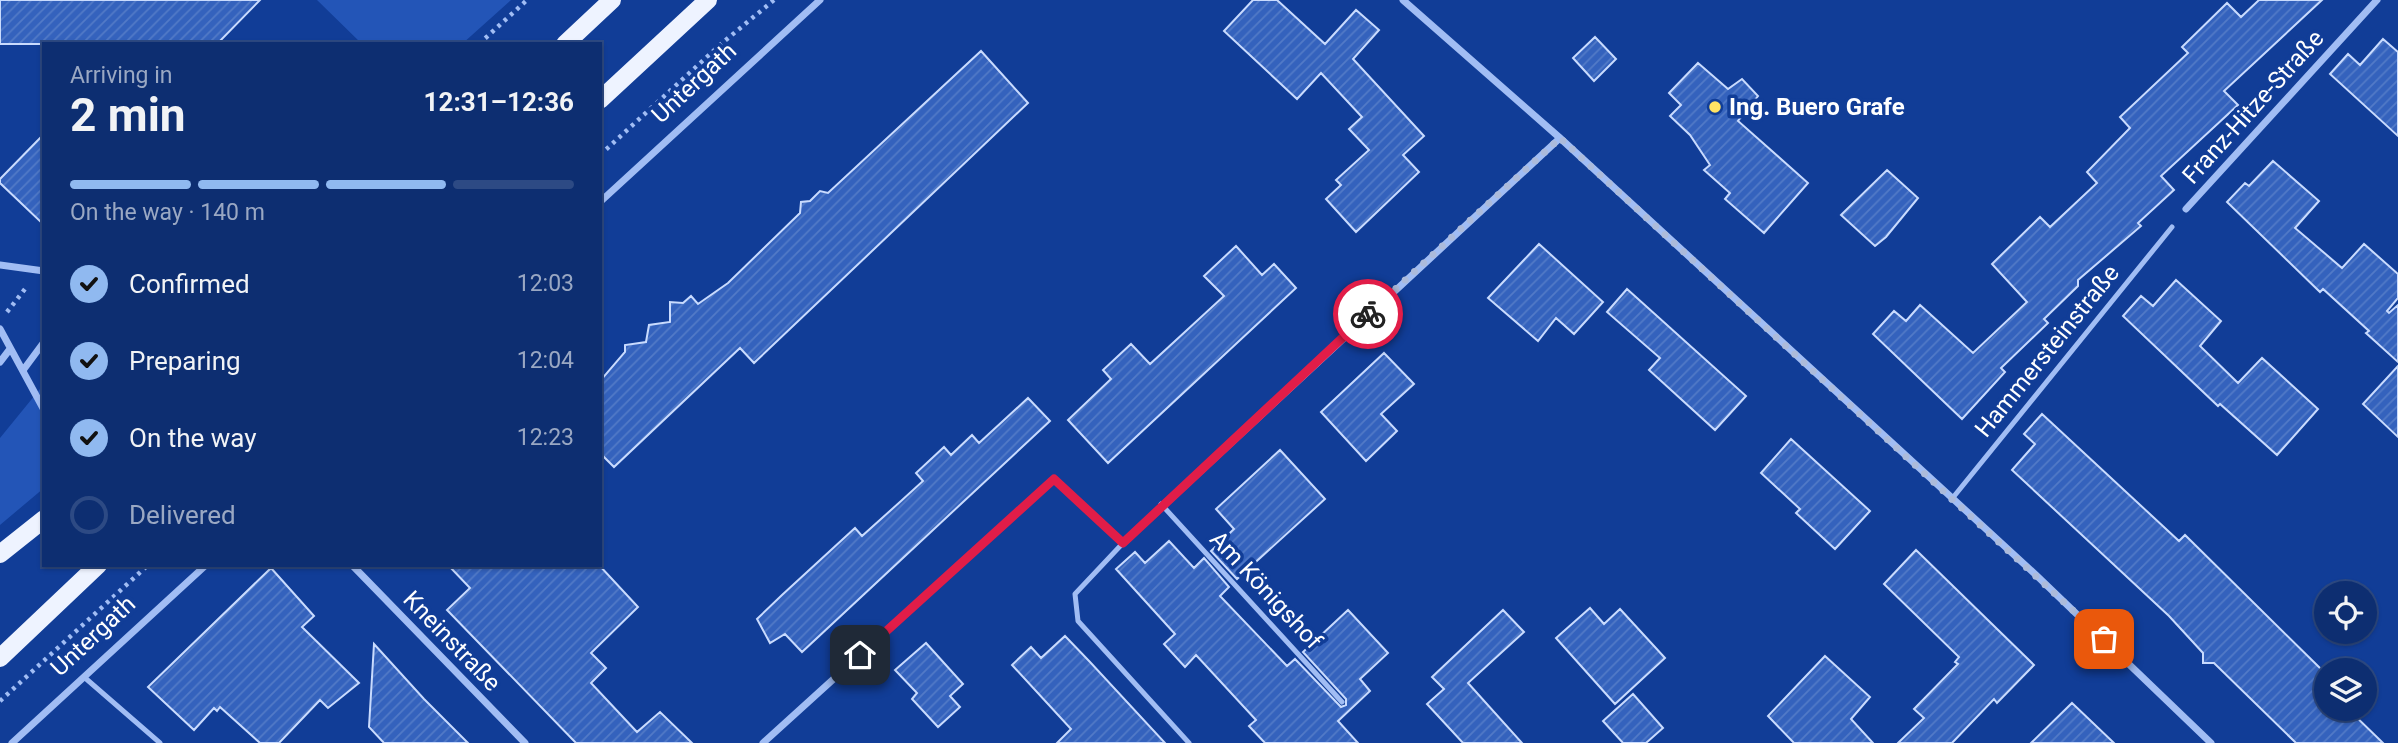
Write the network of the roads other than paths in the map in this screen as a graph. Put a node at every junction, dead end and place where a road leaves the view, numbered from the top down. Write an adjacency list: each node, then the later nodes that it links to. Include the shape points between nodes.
1 (612, 0): 6 (main road)
2 (708, 0): 7 (main road)
3 (820, 0): 9 (street, Untergath)
4 (1403, 0): 8 (street)
5 (2378, 0): 10 (street, Franz-Hitze-Straße)
6 (567, 42)
7 (602, 98)
8 (1560, 138): 20 (street); 21 (street)
9 (602, 200)
10 (2186, 209)
11 (2172, 227): 20 (lane, Hammersteinstraße)
12 (0, 265): 13 (street)
13 (42, 271)
14 (0, 329): 16 (street)
15 (42, 345): 18 (street)
16 (10, 349): 17 (street); 18 (street)
17 (0, 362)
18 (24, 369): 19 (street)
19 (42, 406)
20 (1951, 500): 36 (street, via 2075,611)
21 (1161, 504): 23 (street); 30 (lane, Am Königshof)
22 (42, 521): 24 (main road)
23 (1123, 543): 34 (street, via 1054,479); 35 (lane, via 1075,594 1078,621)
24 (0, 554)
25 (96, 567): 28 (main road, Untergath)
26 (204, 567): 29 (street, Untergath)
27 (354, 567): 33 (street, Kneinstraße)
28 (0, 657)
29 (84, 677): 31 (street, Untergath); 32 (lane)
30 (1342, 702)
31 (12, 743)
32 (160, 743)
33 (525, 743)
34 (763, 743)
35 (1189, 743)
36 (2211, 743)

